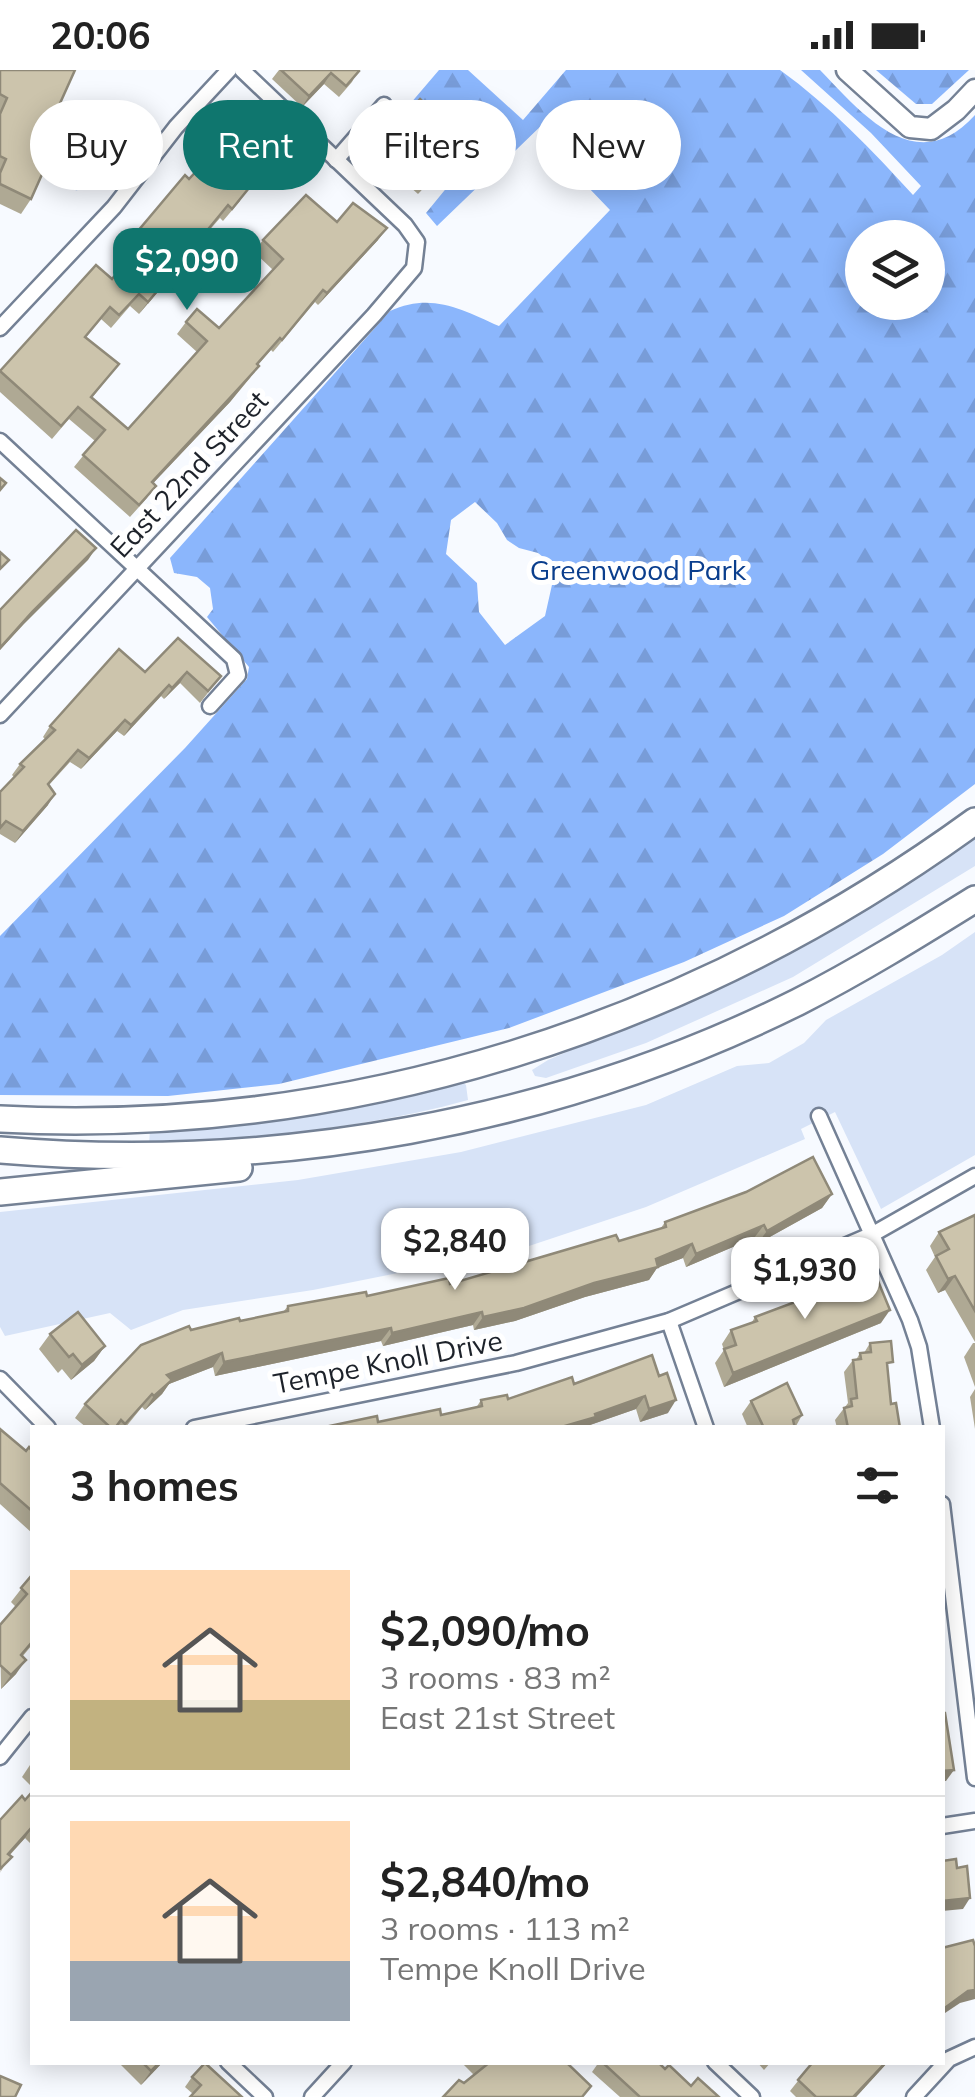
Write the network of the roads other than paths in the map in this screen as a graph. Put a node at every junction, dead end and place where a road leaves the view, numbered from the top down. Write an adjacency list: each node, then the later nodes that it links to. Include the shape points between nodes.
1 (229, 70): 7 (street)
2 (242, 70): 6 (street)
3 (846, 70): 4 (street, via 910,128 931,129)
4 (975, 90)
5 (348, 146): 6 (street)
6 (336, 160): 9 (street, East 22nd Street, via 405,225 417,242 414,268)
7 (0, 328)
8 (0, 441): 9 (street)
9 (136, 566): 10 (street, via 238,667); 11 (street, East 22nd Street)
10 (210, 706)
11 (0, 715)
12 (975, 821): 15 (highway, via 882,885 730,970 604,1025 488,1063 368,1092 232,1112 104,1121)
13 (975, 898): 16 (highway, via 857,970 734,1030 620,1074)
14 (819, 1116): 20 (street)
15 (0, 1118)
16 (443, 1123): 17 (highway, via 240,1152 104,1156); 19 (highway, via 240,1168)
17 (0, 1150)
18 (975, 1176): 20 (street, Tempe Knoll Drive)
19 (0, 1192)
20 (873, 1234): 21 (street, Tempe Knoll Drive); 26 (street, via 919,1347)
21 (669, 1321): 24 (street, Tempe Knoll Drive, via 516,1362); 25 (street)
22 (0, 1379): 23 (street)
23 (45, 1425)
24 (209, 1425)
25 (705, 1425)
26 (932, 1425)
27 (945, 1529): 30 (street)
28 (30, 1720): 29 (street)
29 (0, 1758)
30 (975, 1778)
31 (975, 1821): 32 (street)
32 (945, 1826)
33 (975, 2047): 34 (street)
34 (945, 2062)
35 (231, 2065): 39 (street)
36 (341, 2065): 40 (street)
37 (718, 2065): 41 (street)
38 (943, 2065): 42 (street)
39 (266, 2097)
40 (312, 2097)
41 (752, 2097)
42 (914, 2097)

